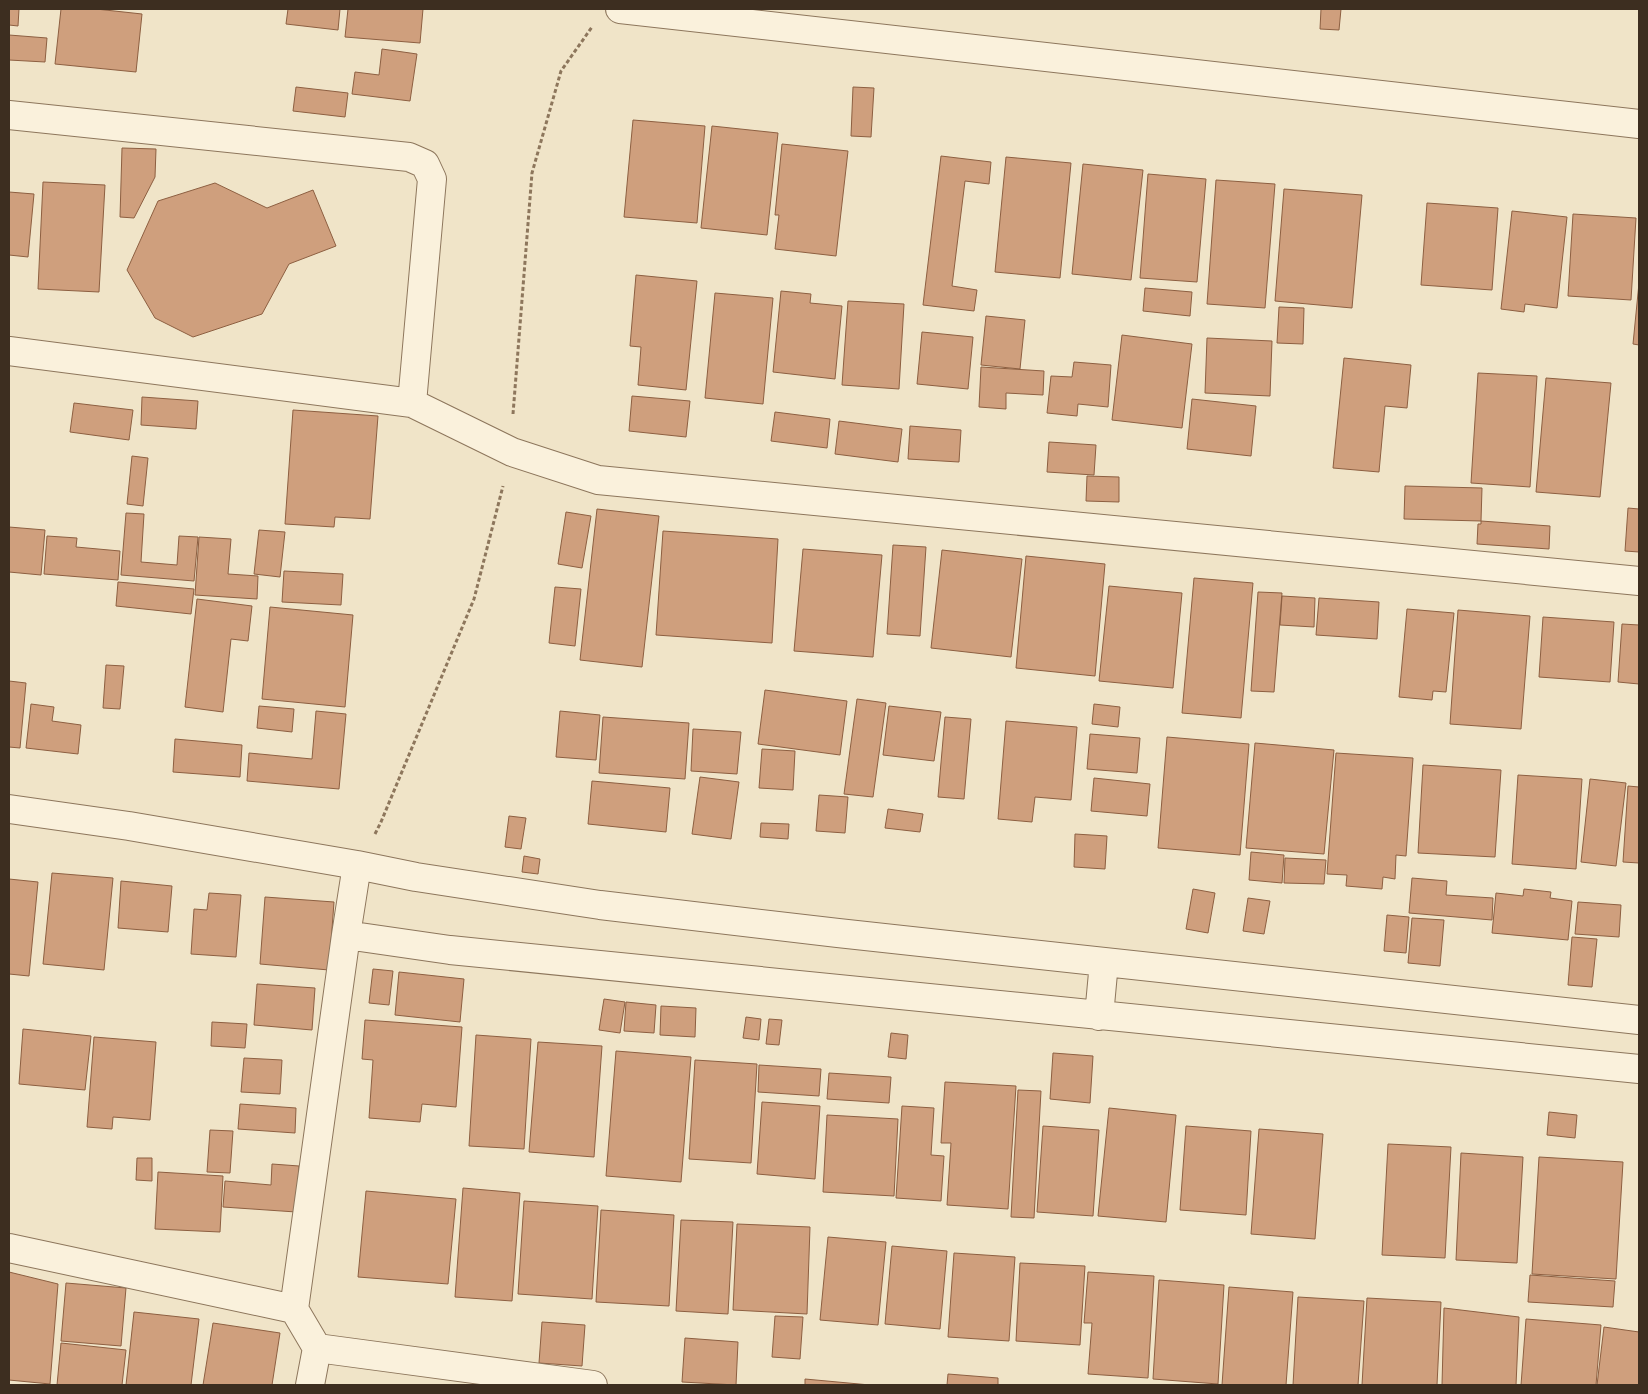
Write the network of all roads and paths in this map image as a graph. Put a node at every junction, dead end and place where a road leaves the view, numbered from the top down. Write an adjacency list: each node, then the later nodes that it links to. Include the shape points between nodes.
1 (620, 9): 3 (street)
2 (9, 115): 5 (street, via 409,157 426,164 432,179)
3 (1639, 124)
4 (9, 351): 5 (street)
5 (412, 403): 6 (street, via 512,452 598,480)
6 (1639, 581)
7 (9, 809): 8 (street)
8 (357, 865): 9 (street); 10 (street, via 600,905)
9 (346, 935): 11 (street, via 450,950); 15 (street)
10 (1104, 962): 11 (street); 12 (street)
11 (1099, 1016): 13 (street)
12 (1639, 1020)
13 (1639, 1069)
14 (9, 1248): 15 (street)
15 (294, 1309): 16 (street)
16 (317, 1348): 17 (street); 18 (street)
17 (310, 1385)
18 (593, 1385)

